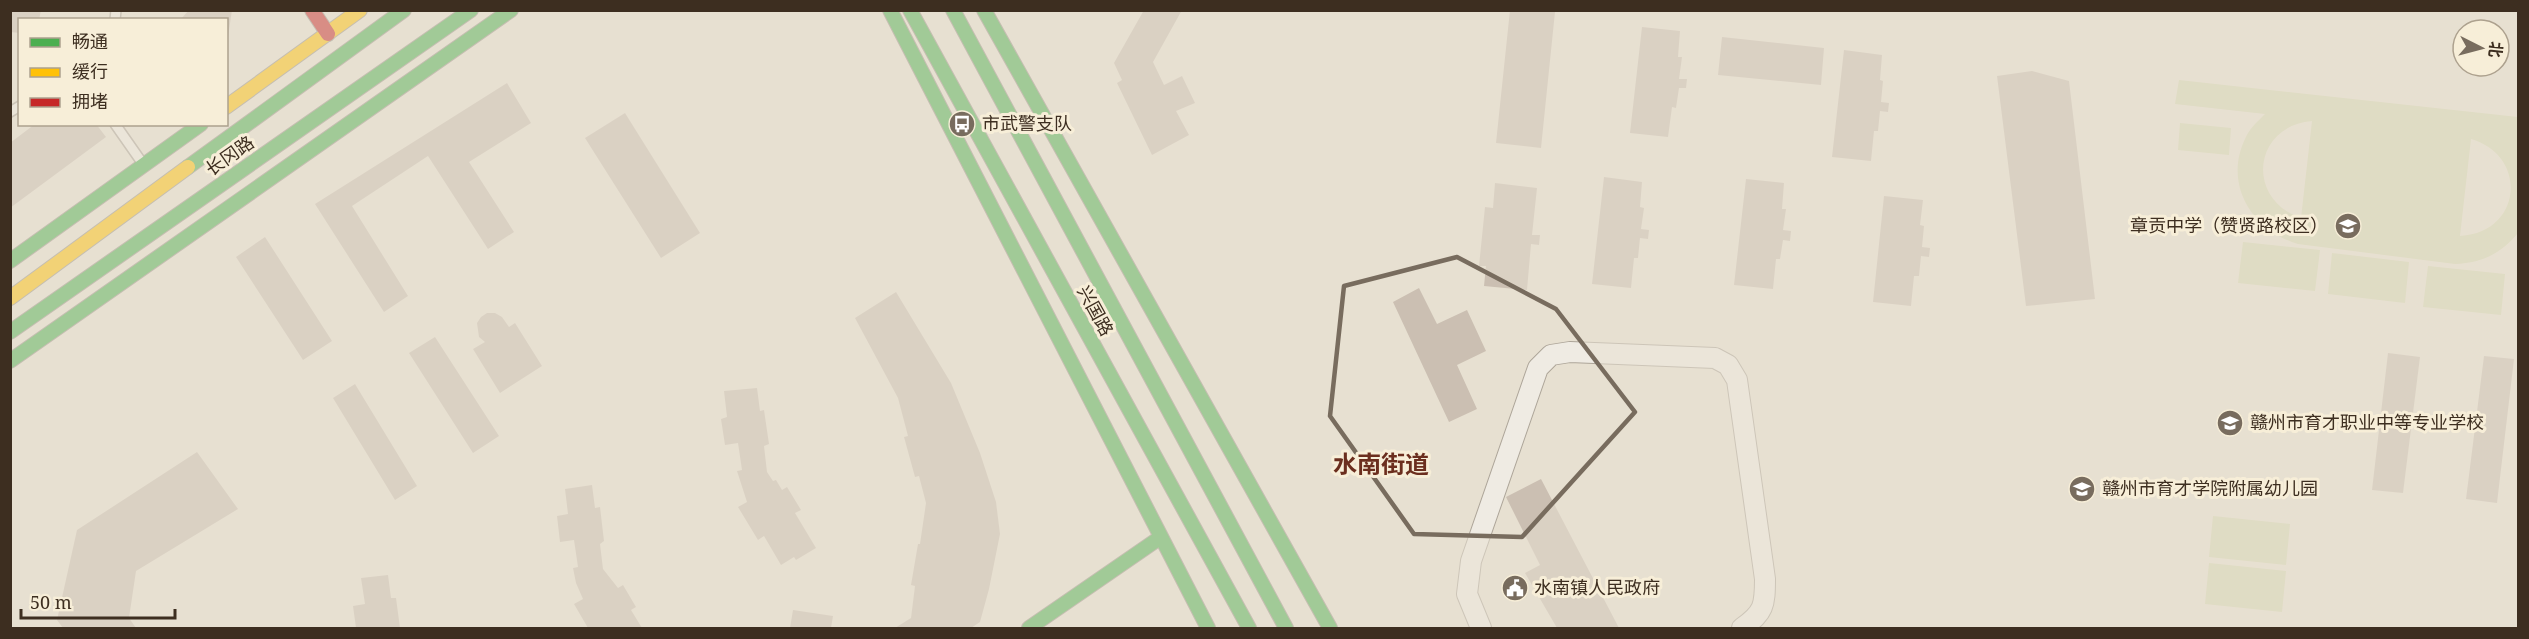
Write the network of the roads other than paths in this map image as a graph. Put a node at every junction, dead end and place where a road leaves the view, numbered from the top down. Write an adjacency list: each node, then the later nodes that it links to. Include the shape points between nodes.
1 (312, 10): 10 (street)
2 (360, 10): 10 (street)
3 (404, 10): 16 (street, 长冈路)
4 (471, 10): 17 (street, 长冈路)
5 (511, 10): 18 (street)
6 (890, 10): 19 (street)
7 (910, 10): 22 (street, 兴国路)
8 (953, 10): 23 (street, 兴国路)
9 (984, 10): 24 (street)
10 (328, 34): 11 (street)
11 (228, 106)
12 (116, 126): 14 (lane)
13 (198, 126): 14 (street)
14 (144, 166): 15 (street)
15 (10, 261)
16 (10, 298)
17 (10, 332)
18 (10, 361)
19 (1161, 537): 20 (street); 21 (street)
20 (1029, 628)
21 (1208, 628)
22 (1248, 628)
23 (1286, 628)
24 (1330, 628)
25 (1481, 628): 26 (street, via 1467,594 1471,561 1538,368 1551,355 1570,352 1715,358 1728,365 1737,380 1765,579 1765,602 1758,617)
26 (1742, 628)

